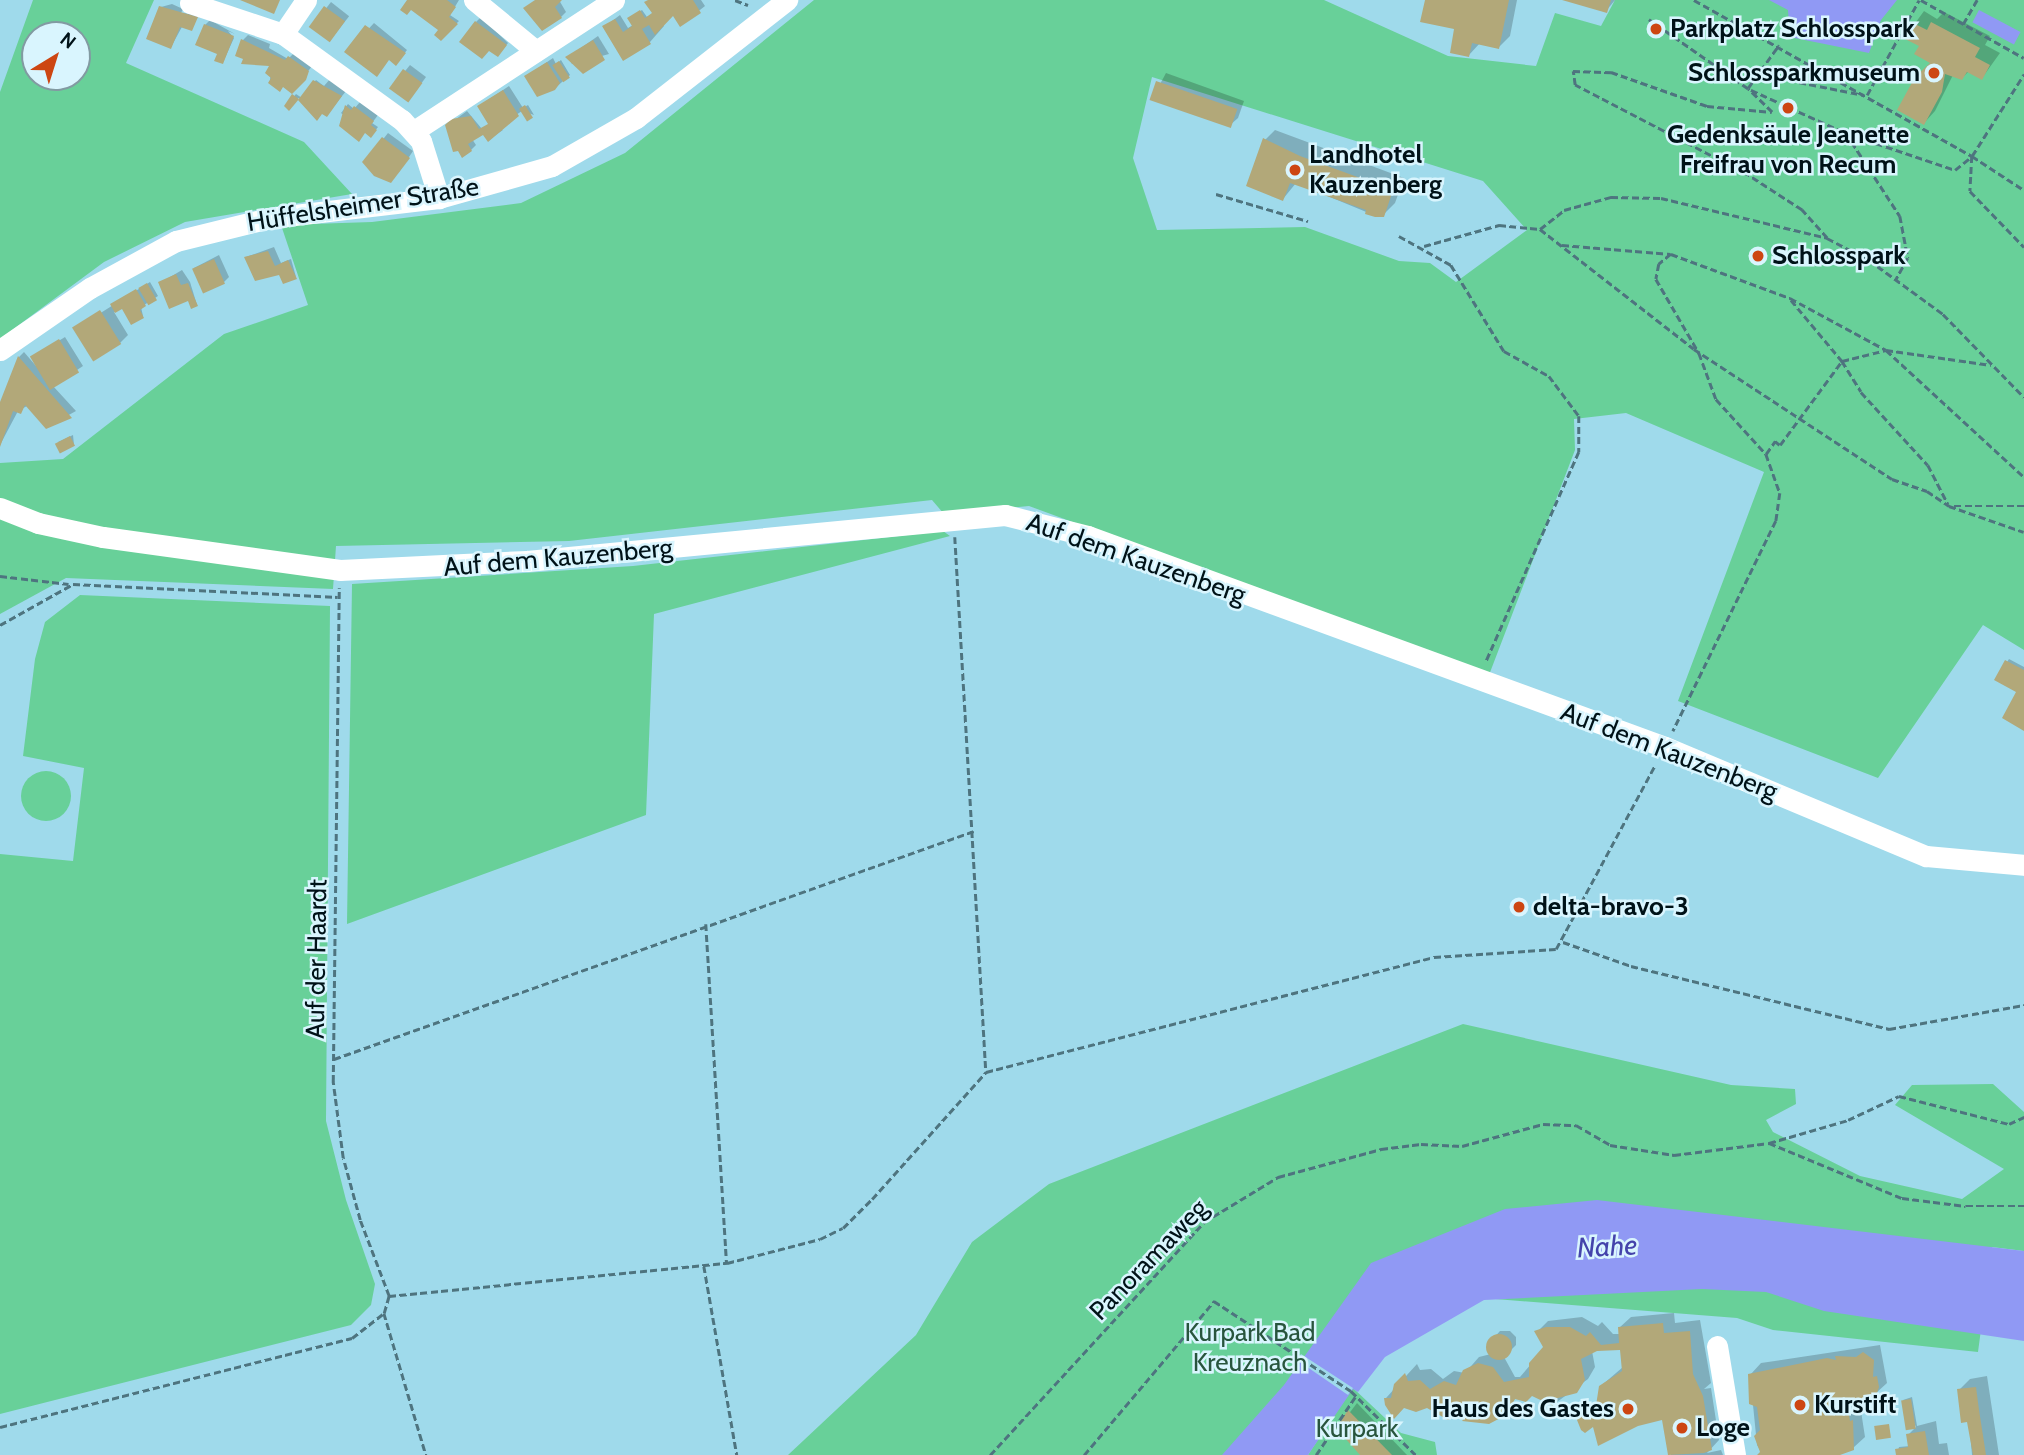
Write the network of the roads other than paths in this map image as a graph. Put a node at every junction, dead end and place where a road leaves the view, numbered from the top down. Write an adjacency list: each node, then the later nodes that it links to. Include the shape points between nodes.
1 (306, 0): 6 (street)
2 (474, 0): 7 (street)
3 (614, 0): 7 (street)
4 (787, 0): 9 (street, Hüffelsheimer Straße, via 608,137 540,170)
5 (190, 3): 6 (street)
6 (283, 34): 8 (street)
7 (536, 51): 8 (street)
8 (414, 131): 9 (street)
9 (439, 198): 10 (street, Hüffelsheimer Straße, via 269,218 176,241 90,288)
10 (0, 350)
11 (0, 508): 12 (street, Auf dem Kauzenberg, via 38,523 103,537 340,570 527,561 1005,515 1088,536 1665,747 1926,856)
12 (2024, 865)
13 (1717, 1346): 14 (street)
14 (1735, 1455)

